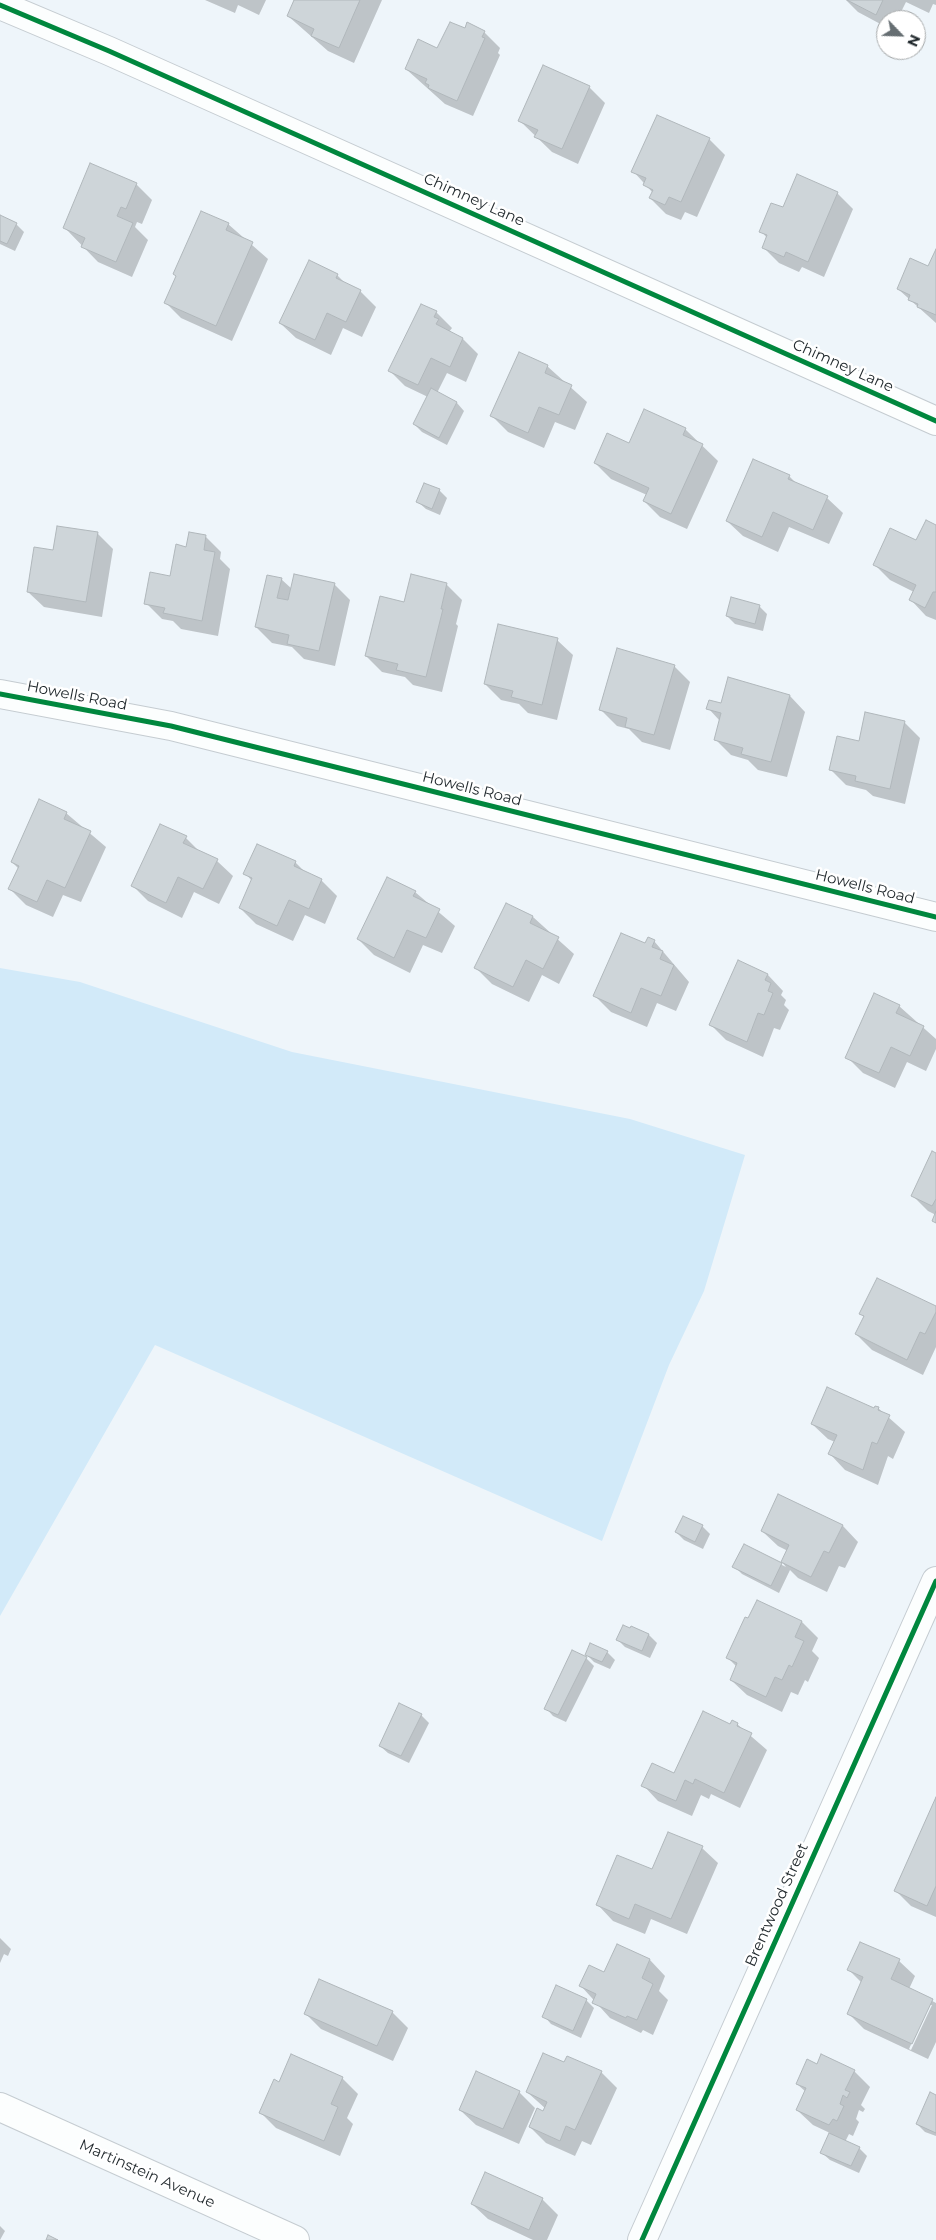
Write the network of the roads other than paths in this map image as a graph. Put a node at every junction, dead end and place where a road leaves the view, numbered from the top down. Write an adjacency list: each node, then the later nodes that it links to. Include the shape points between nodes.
1 (0, 5): 2 (street, Chimney Lane)
2 (936, 421)
3 (0, 694): 4 (street, Howells Road, via 171,726)
4 (936, 918)
5 (936, 1581): 8 (street, Brentwood Street)
6 (0, 2107): 7 (street, Martinstein Avenue)
7 (295, 2240)
8 (642, 2240)

